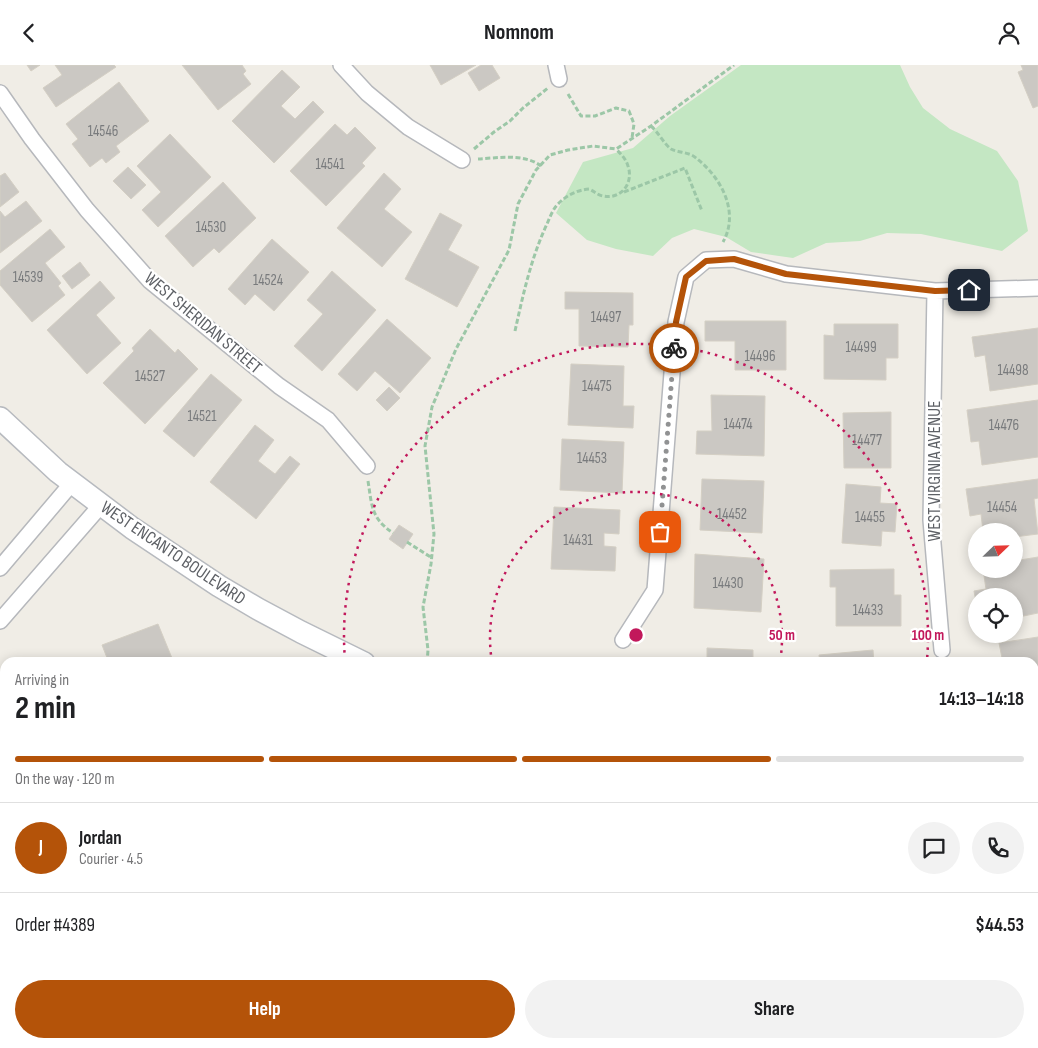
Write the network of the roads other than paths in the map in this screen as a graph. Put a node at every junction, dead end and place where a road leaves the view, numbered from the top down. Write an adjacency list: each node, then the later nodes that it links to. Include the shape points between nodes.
1 (341, 65): 3 (street, via 408,127)
2 (0, 93): 7 (street, WEST SHERIDAN STREET, via 87,210 150,281 279,386 328,420)
3 (462, 160)
4 (1038, 288): 5 (street)
5 (935, 291): 12 (street, via 786,274 734,259 706,261 686,277 676,322 655,590); 13 (street, WEST VIRGINIA AVENUE, via 931,520)
6 (0, 418): 8 (main road, WEST ENCANTO BOULEVARD)
7 (367, 466)
8 (72, 483): 9 (main road, WEST ENCANTO BOULEVARD); 10 (street)
9 (101, 505): 11 (street); 14 (main road, WEST ENCANTO BOULEVARD, via 218,586)
10 (0, 568)
11 (0, 621)
12 (624, 640)
13 (942, 650)
14 (352, 657)

